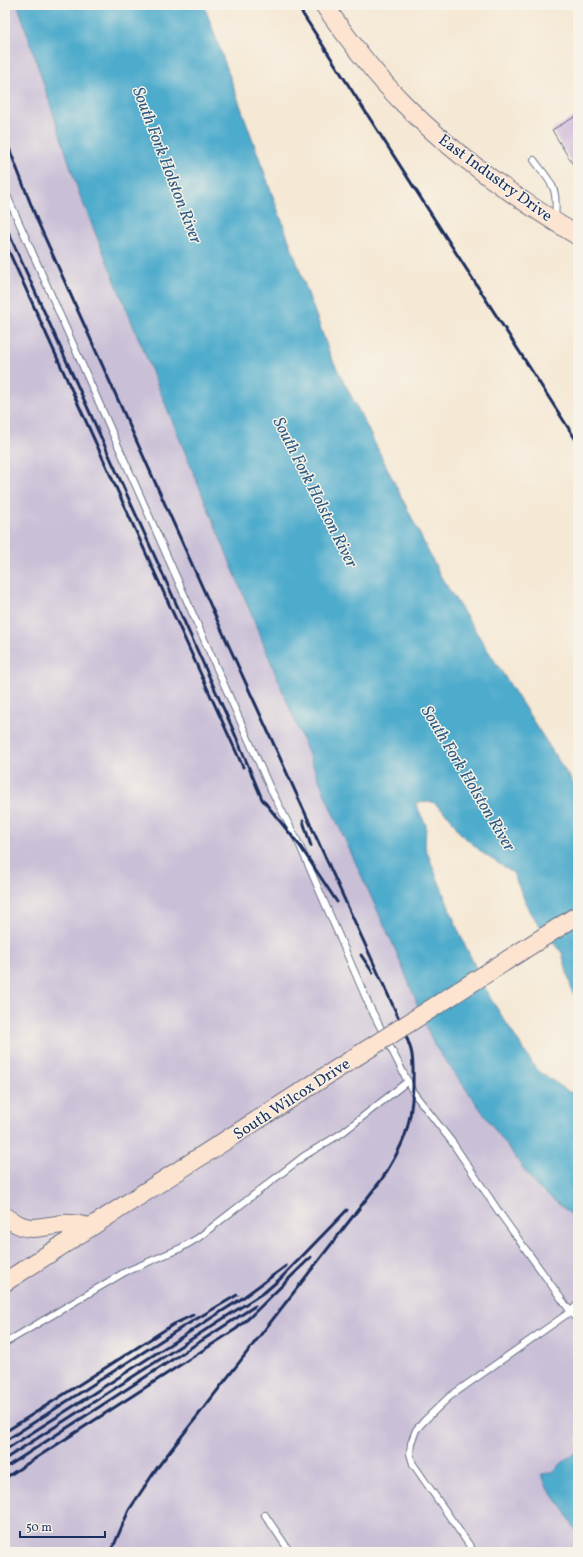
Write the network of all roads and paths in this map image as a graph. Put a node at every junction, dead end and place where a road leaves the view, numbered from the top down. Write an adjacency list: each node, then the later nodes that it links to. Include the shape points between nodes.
1 (324, 5): 4 (main road, East Industry Drive, via 374,71 404,104 466,159)
2 (534, 160): 4 (lane, via 554,188)
3 (5, 191): 7 (lane, via 267,781 300,846 369,1005)
4 (554, 220): 5 (main road, East Industry Drive)
5 (578, 236)
6 (578, 915): 9 (main road, South Wilcox Drive, bridge)
7 (408, 1081): 12 (lane, via 413,1092 452,1142); 14 (lane, via 342,1133 304,1156 198,1238 125,1272)
8 (5, 1217): 9 (main road, via 24,1228 36,1229 66,1224)
9 (90, 1227): 10 (main road, South Wilcox Drive)
10 (5, 1282)
11 (578, 1304): 12 (lane)
12 (570, 1312): 13 (lane); 17 (lane, via 449,1397 416,1430 410,1454 413,1464)
13 (578, 1322)
14 (5, 1343)
15 (265, 1515): 16 (lane)
16 (290, 1552)
17 (474, 1552)

